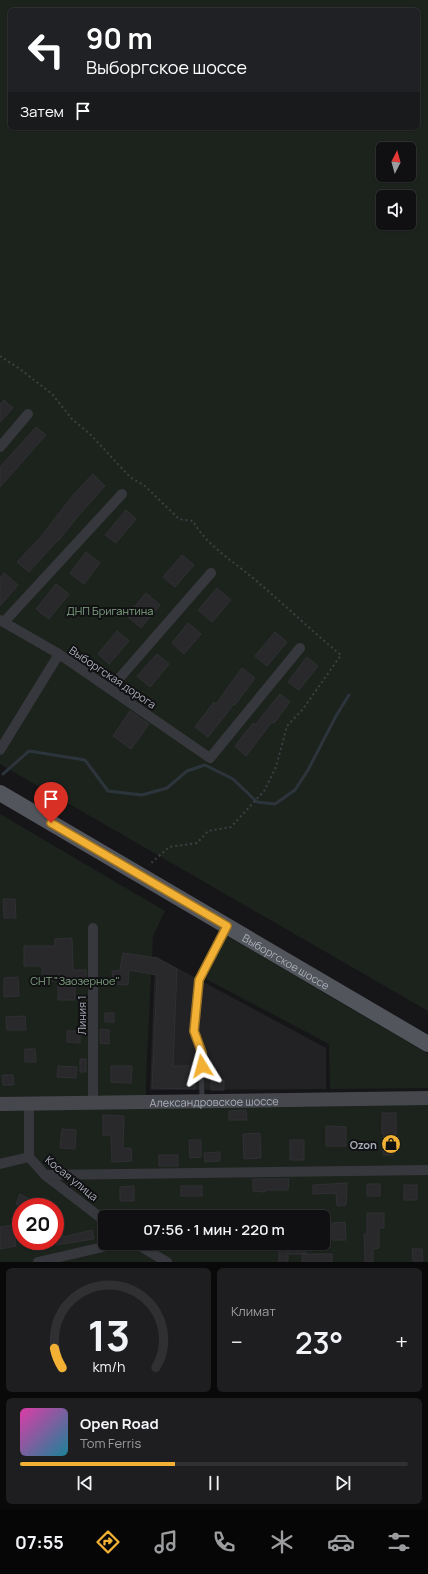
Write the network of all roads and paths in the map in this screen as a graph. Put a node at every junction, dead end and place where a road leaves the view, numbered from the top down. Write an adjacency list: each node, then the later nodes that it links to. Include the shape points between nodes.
1 (0, 356): 12 (path, via 52,394 72,419 90,434 130,477 145,486 179,519 193,522 221,552 341,654 303,709 287,726 276,767 264,791 231,826 208,831 197,843 169,847)
2 (28, 414): 3 (street)
3 (0, 447)
4 (122, 494): 6 (street)
5 (211, 573): 9 (street)
6 (2, 621): 8 (street, Выборгская дорога)
7 (300, 648): 9 (street, Выборгская дорога, via 210,758)
8 (59, 654): 9 (street, Выборгская дорога); 10 (street)
9 (110, 689)
10 (0, 750)
11 (0, 793): 12 (main road, Выборгское шоссе)
12 (140, 875): 13 (main road, Выборгское шоссе)
13 (227, 926): 15 (main road, Выборгское шоссе); 17 (lane, via 199,980 194,1031 202,1053)
14 (93, 928): 18 (street, Линия 1)
15 (428, 1044)
16 (428, 1098): 17 (street, Александровское шоссе)
17 (202, 1101): 18 (street, Александровское шоссе)
18 (94, 1102): 19 (street, Александровское шоссе)
19 (29, 1103): 20 (street, Александровское шоссе); 21 (street, Косая улица)
20 (0, 1104)
21 (29, 1157): 22 (street); 24 (street, Косая улица)
22 (0, 1164)
23 (428, 1170): 24 (street)
24 (45, 1175): 25 (street, Косая улица)
25 (98, 1215)
26 (98, 1248): 28 (street)
27 (147, 1250): 29 (street)
28 (38, 1262)
29 (167, 1262)

